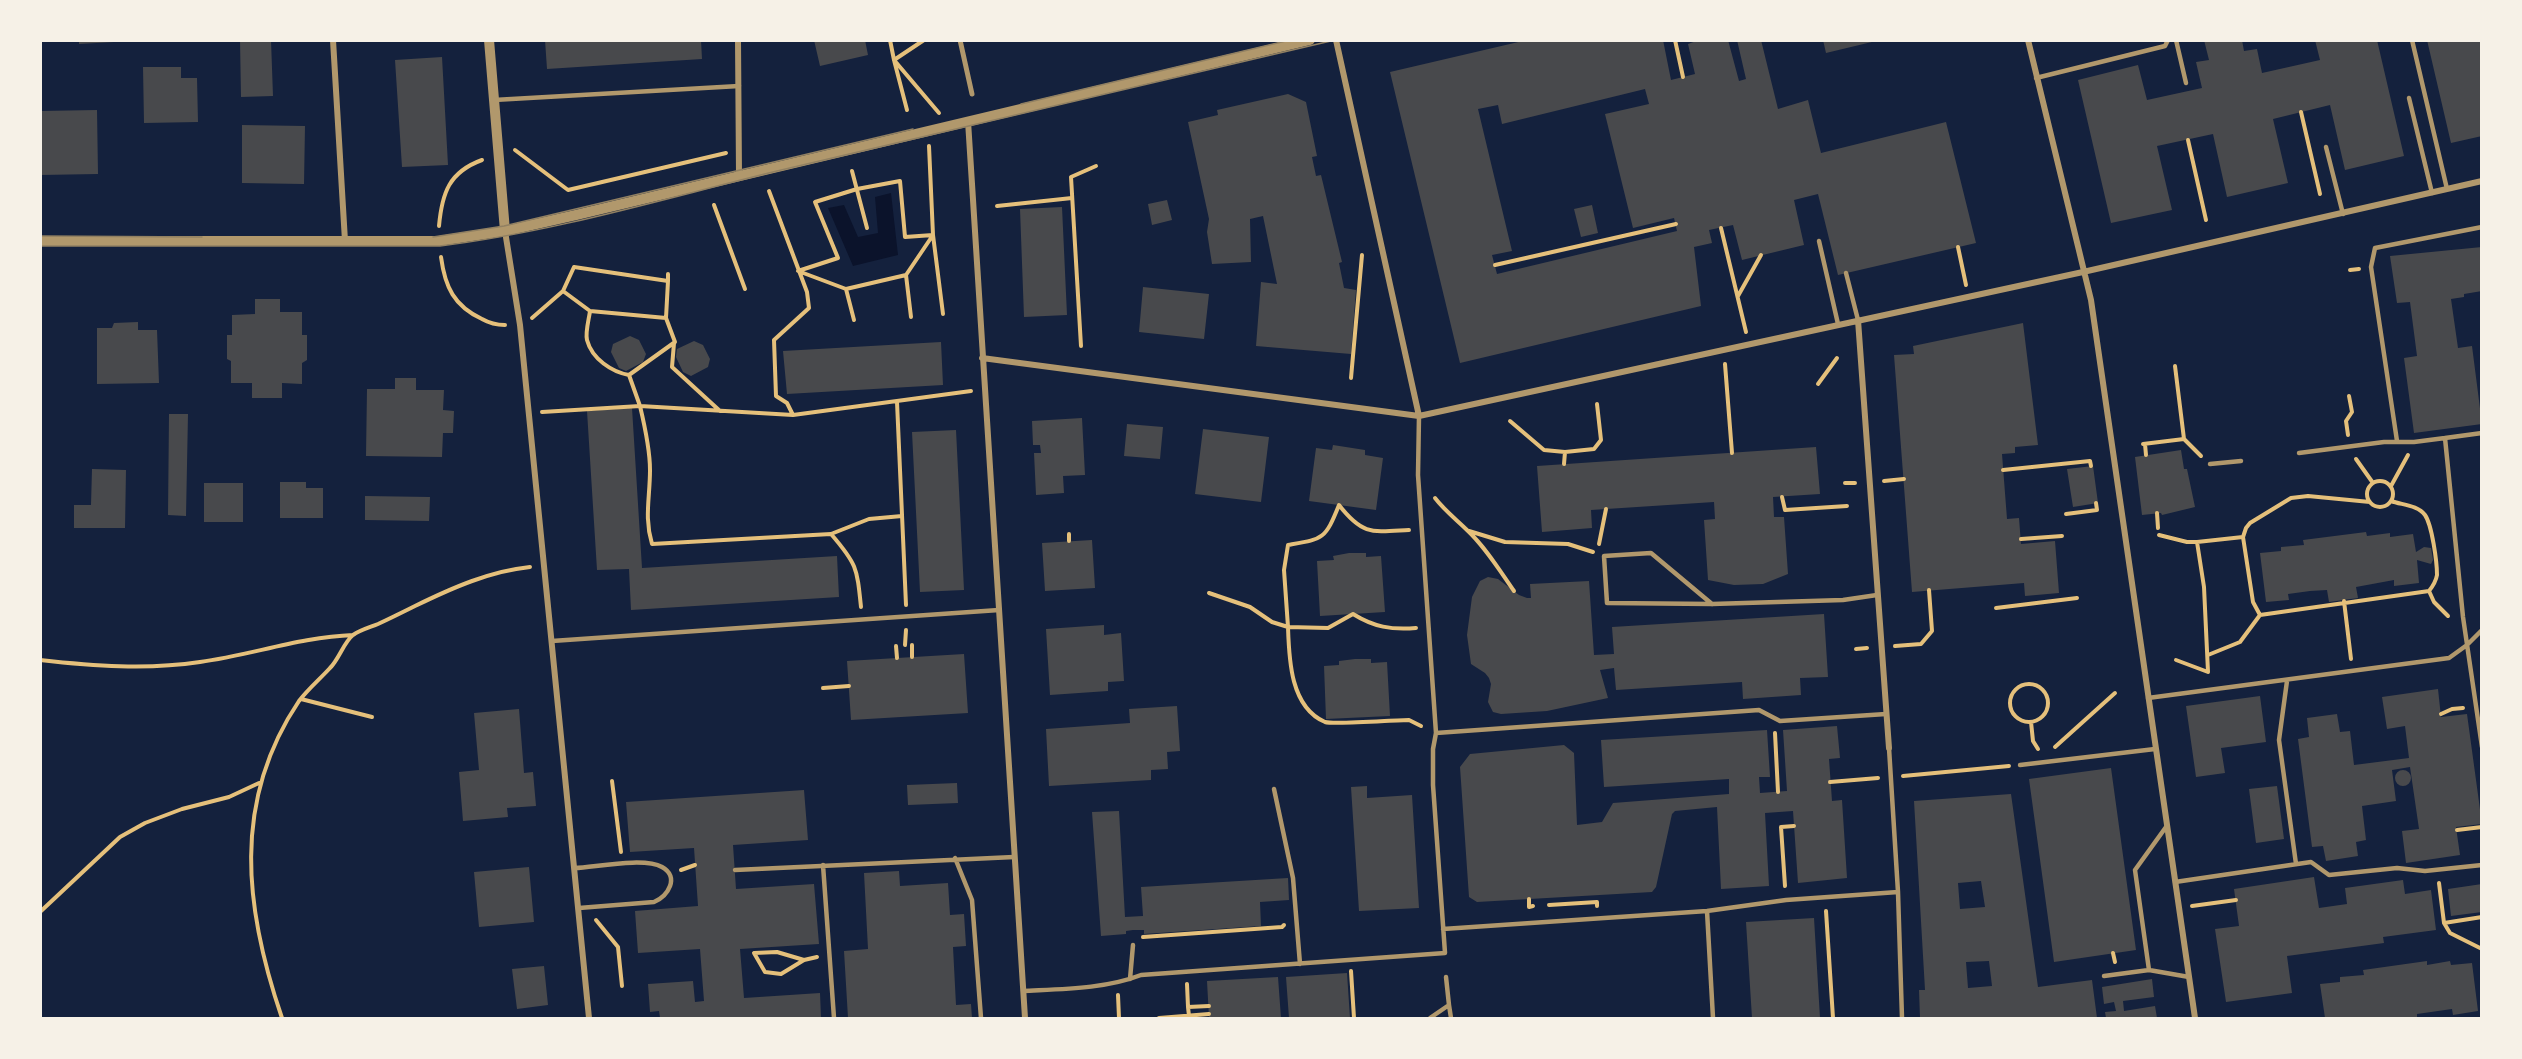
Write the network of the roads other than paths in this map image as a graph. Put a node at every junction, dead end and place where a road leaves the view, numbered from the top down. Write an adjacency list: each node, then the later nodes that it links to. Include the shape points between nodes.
1 (333, 40): 28 (street)
2 (489, 40): 16 (street)
3 (738, 40): 13 (street)
4 (960, 40): 14 (street)
5 (1310, 40): 17 (street)
6 (1336, 40): 34 (street)
7 (2028, 40): 11 (street)
8 (2168, 40): 11 (lane, via 2165,46)
9 (2176, 40): 12 (lane)
10 (2412, 40): 21 (lane)
11 (2036, 78): 29 (street)
12 (2186, 83)
13 (738, 86): 16 (lane); 19 (street)
14 (972, 94)
15 (2409, 98): 22 (lane)
16 (494, 100): 25 (street)
17 (969, 121): 19 (street); 33 (street)
18 (2326, 147): 23 (lane)
19 (739, 175): 25 (street)
20 (2481, 181): 21 (street)
21 (2447, 189): 22 (street)
22 (2432, 193): 23 (street)
23 (2343, 214): 29 (street)
24 (2481, 227): 37 (lane, via 2375,248 2372,267)
25 (505, 231): 28 (street, via 439,241); 45 (street, via 520,325)
26 (40, 241): 28 (street)
27 (1818, 241): 32 (lane)
28 (345, 242)
29 (2083, 272): 31 (street); 48 (street, via 2091,300)
30 (1846, 273): 31 (lane)
31 (1858, 320): 32 (street); 41 (street)
32 (1838, 324): 34 (street)
33 (982, 358): 34 (street); 43 (street)
34 (1419, 416): 50 (lane, via 1418,476)
35 (2481, 433): 36 (lane)
36 (2445, 438): 37 (lane); 46 (lane)
37 (2397, 441): 38 (lane)
38 (2299, 453)
39 (2241, 461): 40 (lane)
40 (2210, 465)
41 (1877, 595): 42 (lane, via 1843,600); 49 (street)
42 (1712, 604): 42 (lane, via 1607,603 1604,556 1651,553)
43 (999, 610): 45 (lane); 57 (street)
44 (2481, 630): 46 (lane)
45 (552, 641): 62 (street)
46 (2467, 645): 47 (lane, via 2449,658); 51 (lane)
47 (2287, 681): 48 (lane); 59 (lane, via 2279,740)
48 (2148, 698): 53 (street)
49 (1886, 714): 50 (lane, via 1780,721 1759,710); 52 (street)
50 (1436, 733): 68 (lane, via 1433,785)
51 (2481, 747)
52 (1888, 748): 65 (lane)
53 (2155, 748): 54 (lane); 56 (street)
54 (2020, 765)
55 (1274, 789): 70 (lane, via 1293,878)
56 (2166, 826): 64 (street); 71 (lane, via 2135,870)
57 (1014, 857): 58 (lane); 76 (street)
58 (955, 858): 60 (lane); 80 (lane, via 972,900)
59 (2296, 864): 61 (lane, via 2311,862 2329,875); 64 (lane)
60 (824, 865): 63 (lane); 79 (lane)
61 (2481, 865)
62 (574, 868): 66 (street); 66 (lane, via 652,863 664,868 671,882 664,898 654,902)
63 (735, 870)
64 (2175, 882): 74 (street)
65 (1898, 892): 67 (lane, via 1786,900); 85 (lane)
66 (582, 907): 78 (street)
67 (1707, 911): 68 (lane); 84 (lane)
68 (1443, 930): 70 (lane, via 1445,952)
69 (1133, 945): 75 (lane)
70 (1300, 964): 75 (lane, via 1186,971)
71 (2149, 970): 72 (lane); 74 (lane)
72 (2104, 976)
73 (1446, 977): 77 (lane)
74 (2188, 977): 86 (street)
75 (1130, 979): 76 (lane)
76 (1023, 991): 81 (street)
77 (1449, 1005): 82 (lane); 83 (lane)
78 (589, 1018)
79 (834, 1018)
80 (981, 1018)
81 (1025, 1018)
82 (1430, 1018)
83 (1451, 1018)
84 (1713, 1018)
85 (1902, 1018)
86 (2195, 1018)

